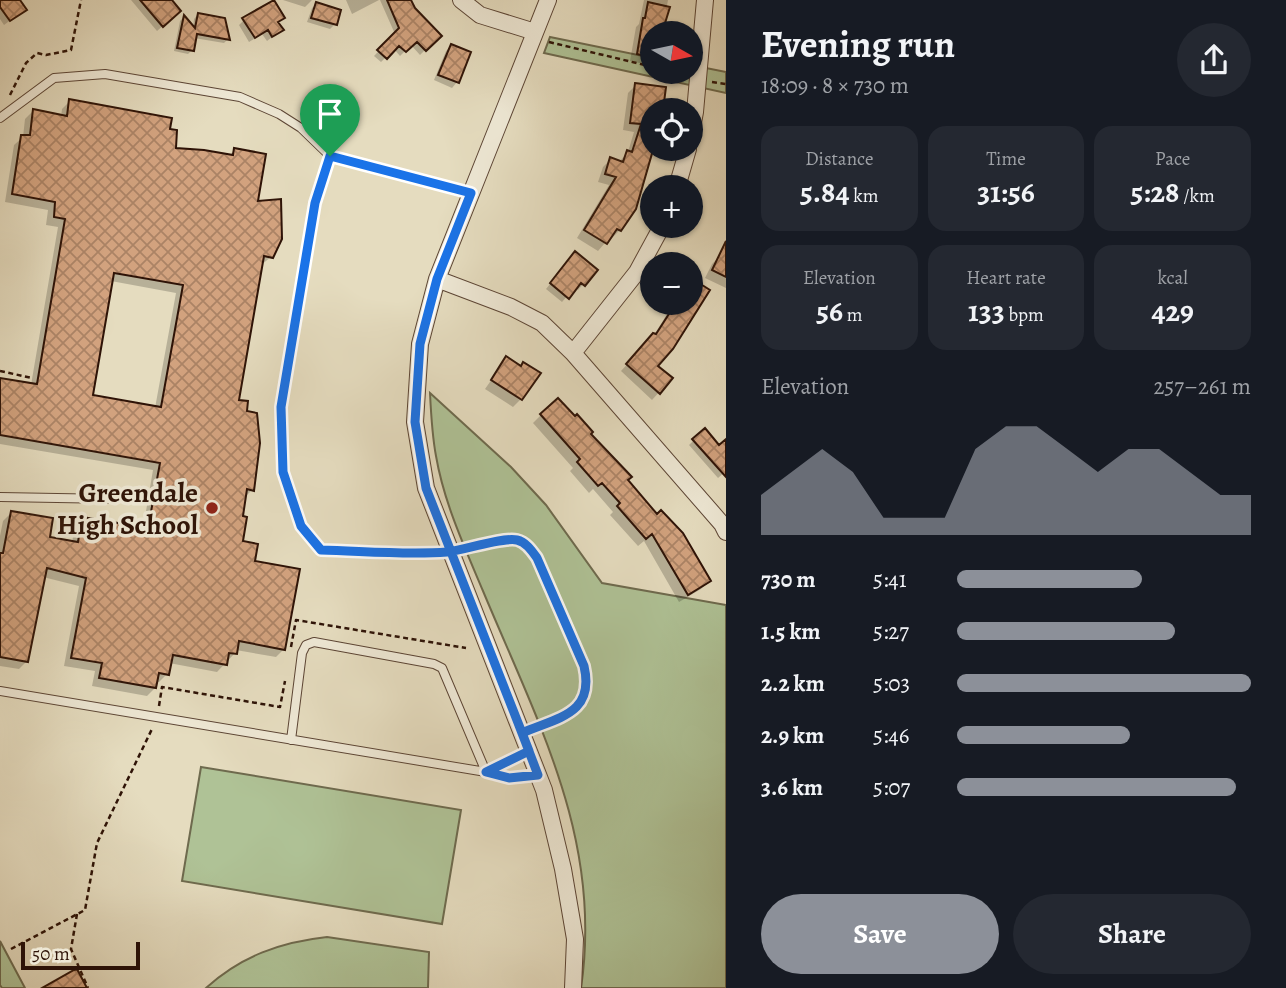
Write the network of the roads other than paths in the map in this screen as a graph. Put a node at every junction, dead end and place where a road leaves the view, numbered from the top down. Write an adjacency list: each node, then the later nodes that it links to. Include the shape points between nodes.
1 (461, 0): 4 (street, via 480,15)
2 (548, 0): 4 (street)
3 (705, 0): 5 (street)
4 (542, 37): 8 (street)
5 (696, 98)
6 (0, 119): 7 (lane, via 54,78 105,74 240,97 301,128)
7 (330, 156): 8 (lane); 15 (lane, via 315,203 281,407 283,472 301,526 321,550)
8 (471, 193): 10 (street)
9 (655, 238): 11 (street, via 637,272)
10 (437, 279): 11 (street, via 542,323); 15 (street, via 420,344 415,422 426,488)
11 (573, 353): 14 (street)
12 (0, 497): 13 (lane)
13 (114, 499)
14 (725, 525)
15 (451, 551): 17 (street); 17 (lane, via 517,540 526,545 537,558 584,666 588,684 576,708)
16 (0, 691): 18 (lane)
17 (522, 733): 19 (street)
18 (291, 740): 20 (lane); 20 (lane, via 302,653 314,642 442,668)
19 (529, 751): 20 (lane); 21 (street)
20 (486, 772): 21 (lane, via 509,778)
21 (538, 775): 22 (street, via 564,869)
22 (575, 939): 23 (street); 24 (street)
23 (562, 988)
24 (573, 988)

